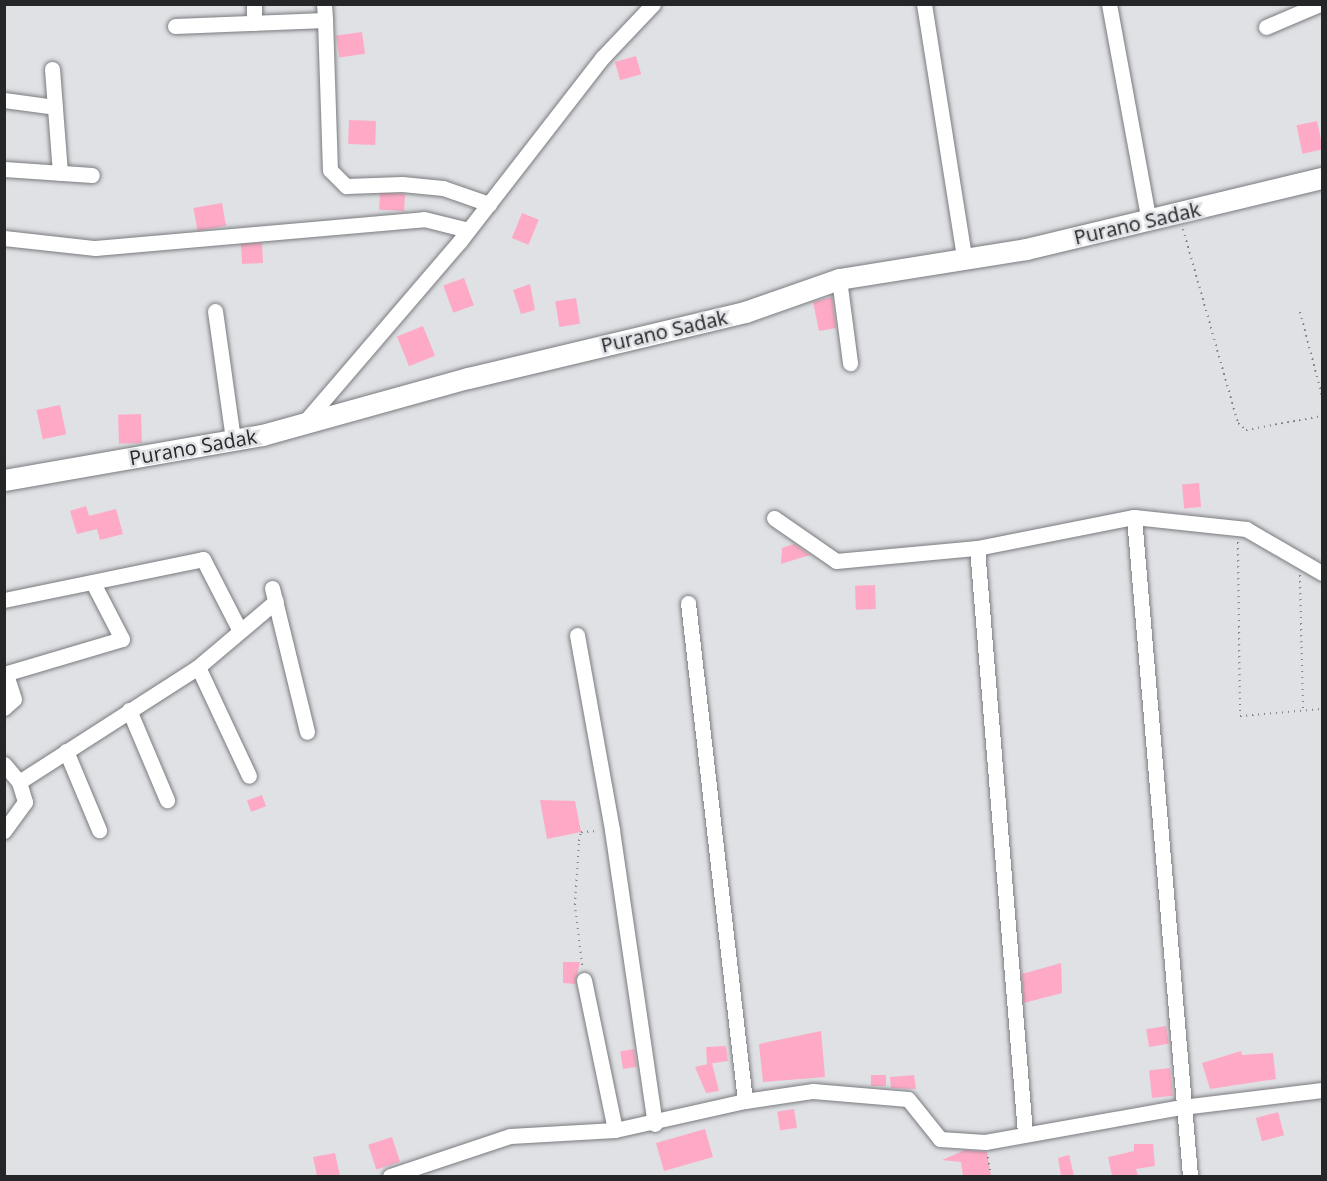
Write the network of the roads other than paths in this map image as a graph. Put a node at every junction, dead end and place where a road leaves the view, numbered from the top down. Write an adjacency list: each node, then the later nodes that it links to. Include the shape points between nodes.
1 (254, 4): 7 (street)
2 (653, 4): 17 (street, via 602,58)
3 (924, 4): 21 (street)
4 (1109, 4): 18 (street)
5 (1320, 4): 9 (street)
6 (325, 12): 7 (street); 17 (street, via 330,170 345,186 402,184 443,189)
7 (254, 23): 8 (street)
8 (175, 26)
9 (1266, 27)
10 (52, 69): 12 (street)
11 (4, 100): 12 (street)
12 (55, 107): 14 (street)
13 (4, 169): 14 (street)
14 (60, 173): 15 (street)
15 (92, 175)
16 (1323, 178): 18 (main road, Purano Sadak)
17 (489, 204): 19 (street)
18 (1149, 220): 21 (main road, Purano Sadak, via 1026,249)
19 (468, 230): 20 (street, via 424,219 95,248); 25 (street)
20 (4, 238)
21 (964, 256): 22 (main road, Purano Sadak)
22 (839, 279): 24 (street); 25 (main road, Purano Sadak, via 745,312 468,378)
23 (215, 311): 26 (street)
24 (850, 363)
25 (303, 424): 26 (main road, Purano Sadak)
26 (233, 439): 27 (main road, Purano Sadak)
27 (4, 480)
28 (1134, 517): 30 (street); 31 (street, via 1237,528); 52 (street)
29 (774, 518): 30 (street, via 837,561)
30 (977, 548): 55 (street)
31 (1323, 573)
32 (93, 583): 33 (street); 35 (street, via 203,559); 38 (street, via 122,639)
33 (4, 600)
34 (688, 603): 51 (street)
35 (239, 629): 37 (street); 41 (street, via 274,595)
36 (577, 635): 53 (street, via 612,830)
37 (198, 667): 40 (street); 44 (street)
38 (5, 674): 39 (street, via 14,699)
39 (4, 708)
40 (129, 710): 42 (street); 46 (street)
41 (307, 732)
42 (66, 751): 45 (street); 47 (street)
43 (4, 765): 45 (street)
44 (249, 776)
45 (19, 782): 48 (street, via 25,802)
46 (167, 800)
47 (99, 830)
48 (4, 831)
49 (584, 980): 54 (street)
50 (1323, 1090): 52 (street)
51 (745, 1101): 53 (street); 55 (street, via 813,1091 908,1099 940,1139 985,1142)
52 (1182, 1107): 55 (street); 57 (street)
53 (655, 1124): 54 (street)
54 (615, 1130): 56 (street, via 510,1136)
55 (1025, 1132)
56 (390, 1176)
57 (1190, 1176)

